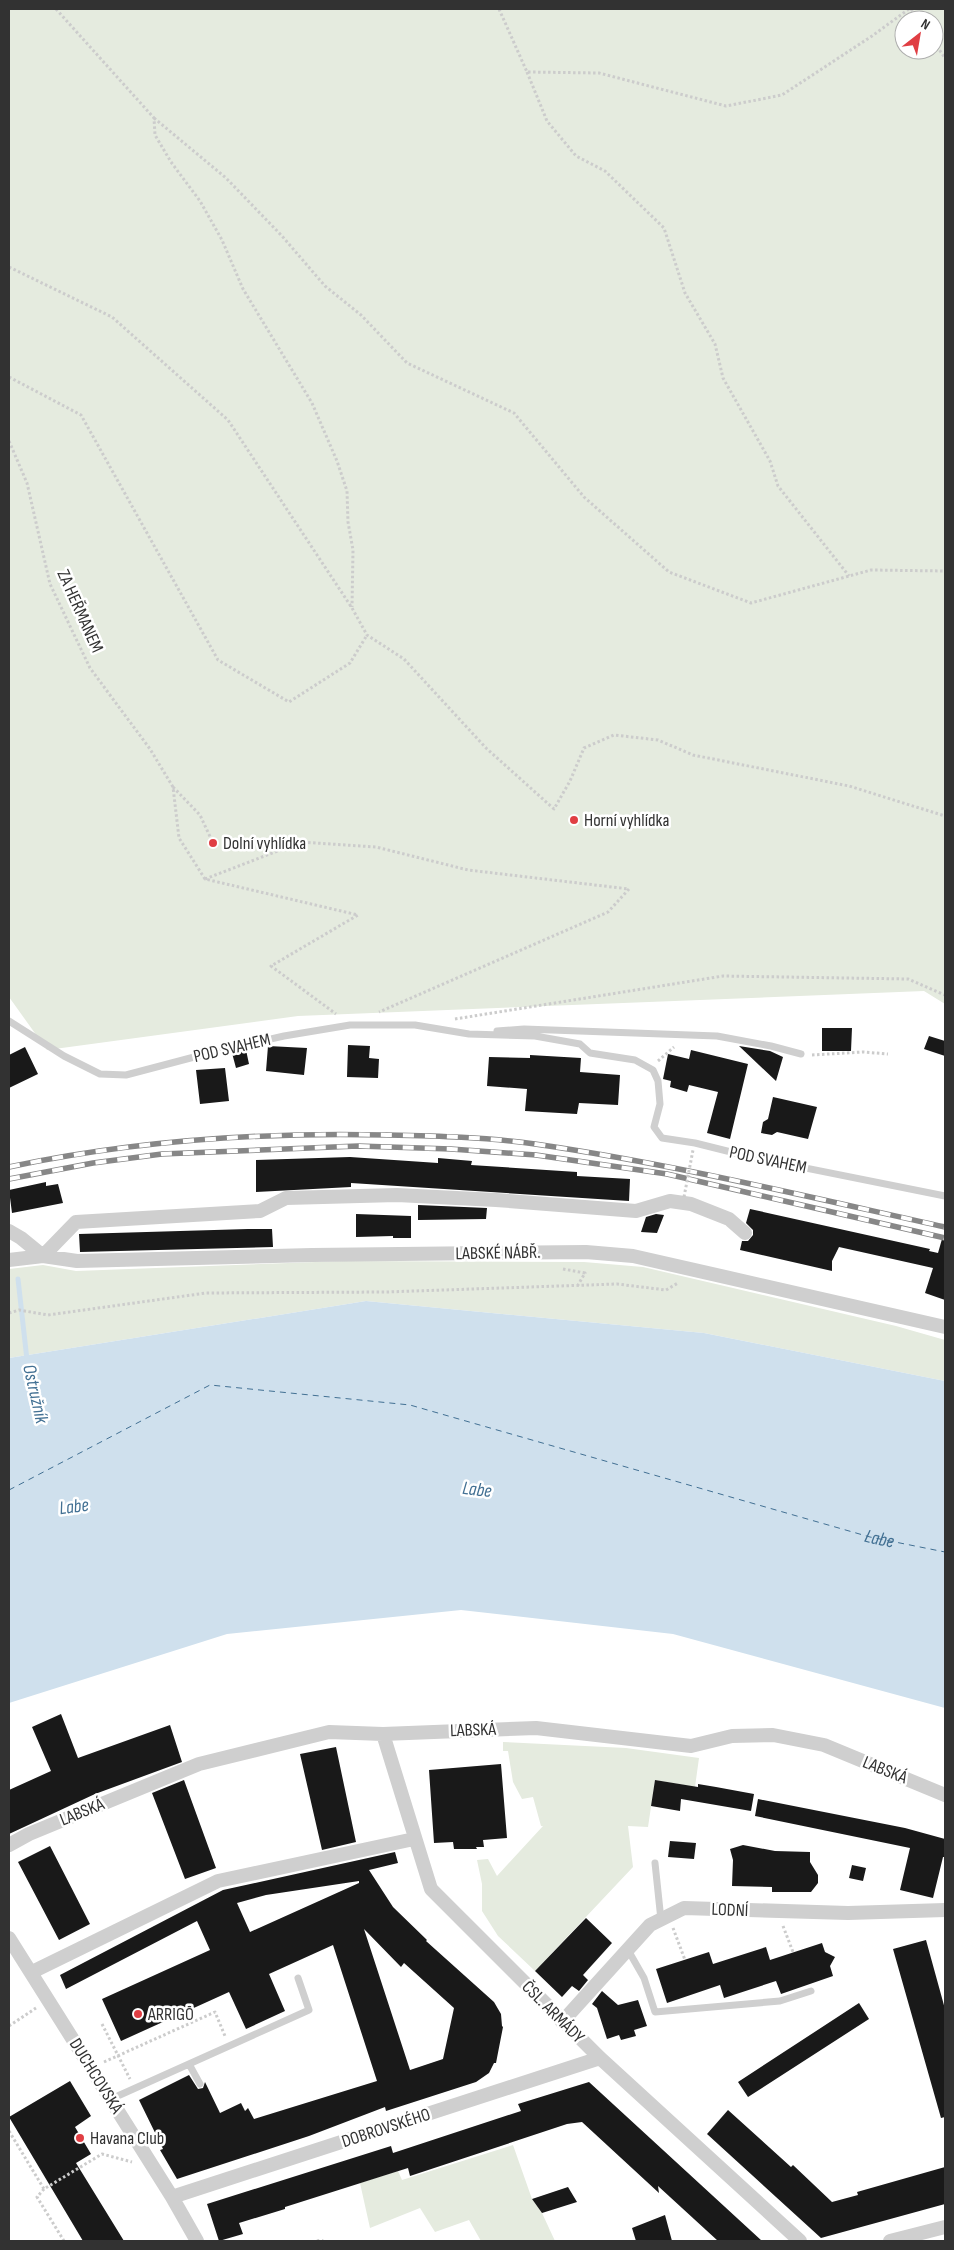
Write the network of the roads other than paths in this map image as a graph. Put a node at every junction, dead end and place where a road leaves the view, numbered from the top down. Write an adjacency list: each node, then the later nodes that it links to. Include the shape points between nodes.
1 (9, 1021): 2 (lane, POD SVAHEM, via 64,1056 100,1074 126,1075 218,1051 350,1024 415,1025)
2 (469, 1034): 3 (lane, POD SVAHEM, via 524,1029 716,1036); 4 (lane, POD SVAHEM, via 535,1036 580,1044 590,1053 635,1060 653,1070 658,1081 660,1104 654,1127 662,1138)
3 (801, 1054)
4 (945, 1196)
5 (9, 1232): 7 (street, LABSKÉ NÁBŘ.)
6 (744, 1233): 7 (street, via 728,1219 690,1204 670,1201 636,1212 397,1195 286,1198 260,1211 76,1222)
7 (43, 1256): 8 (street, LABSKÉ NÁBŘ.); 9 (street, LABSKÉ NÁBŘ., via 77,1261 586,1252 674,1264)
8 (9, 1260)
9 (945, 1327)
10 (383, 1734): 11 (street, LABSKÁ, via 536,1728 691,1746 732,1736 773,1734 824,1745); 12 (street, ČSL. ARMÁDY); 13 (street, LABSKÁ, via 330,1732 199,1764)
11 (945, 1795)
12 (414, 1839): 19 (street, via 218,1881); 22 (street, ČSL. ARMÁDY, via 431,1889)
13 (9, 1845)
14 (655, 1863): 16 (lane)
15 (945, 1910): 16 (street, LODNÍ, via 848,1913 684,1908)
16 (665, 1918): 18 (street, LODNÍ, via 650,1925)
17 (9, 1938): 19 (street, DUCHCOVSKÁ)
18 (628, 1950): 21 (lane, via 644,1978 655,2012 780,2001); 22 (street, LODNÍ)
19 (32, 1972): 26 (street, DUCHCOVSKÁ)
20 (298, 1978): 24 (lane, via 309,2010)
21 (811, 1991)
22 (562, 2022): 23 (street, ČSL. ARMÁDY)
23 (600, 2058): 27 (street, DOBROVSKÉHO); 30 (street, ČSL. ARMÁDY)
24 (190, 2064): 25 (lane); 26 (lane)
25 (200, 2084)
26 (111, 2099): 27 (street, DUCHCOVSKÁ)
27 (172, 2197): 29 (street, DUCHCOVSKÁ)
28 (945, 2227): 31 (street)
29 (197, 2241)
30 (800, 2241)
31 (890, 2241)

